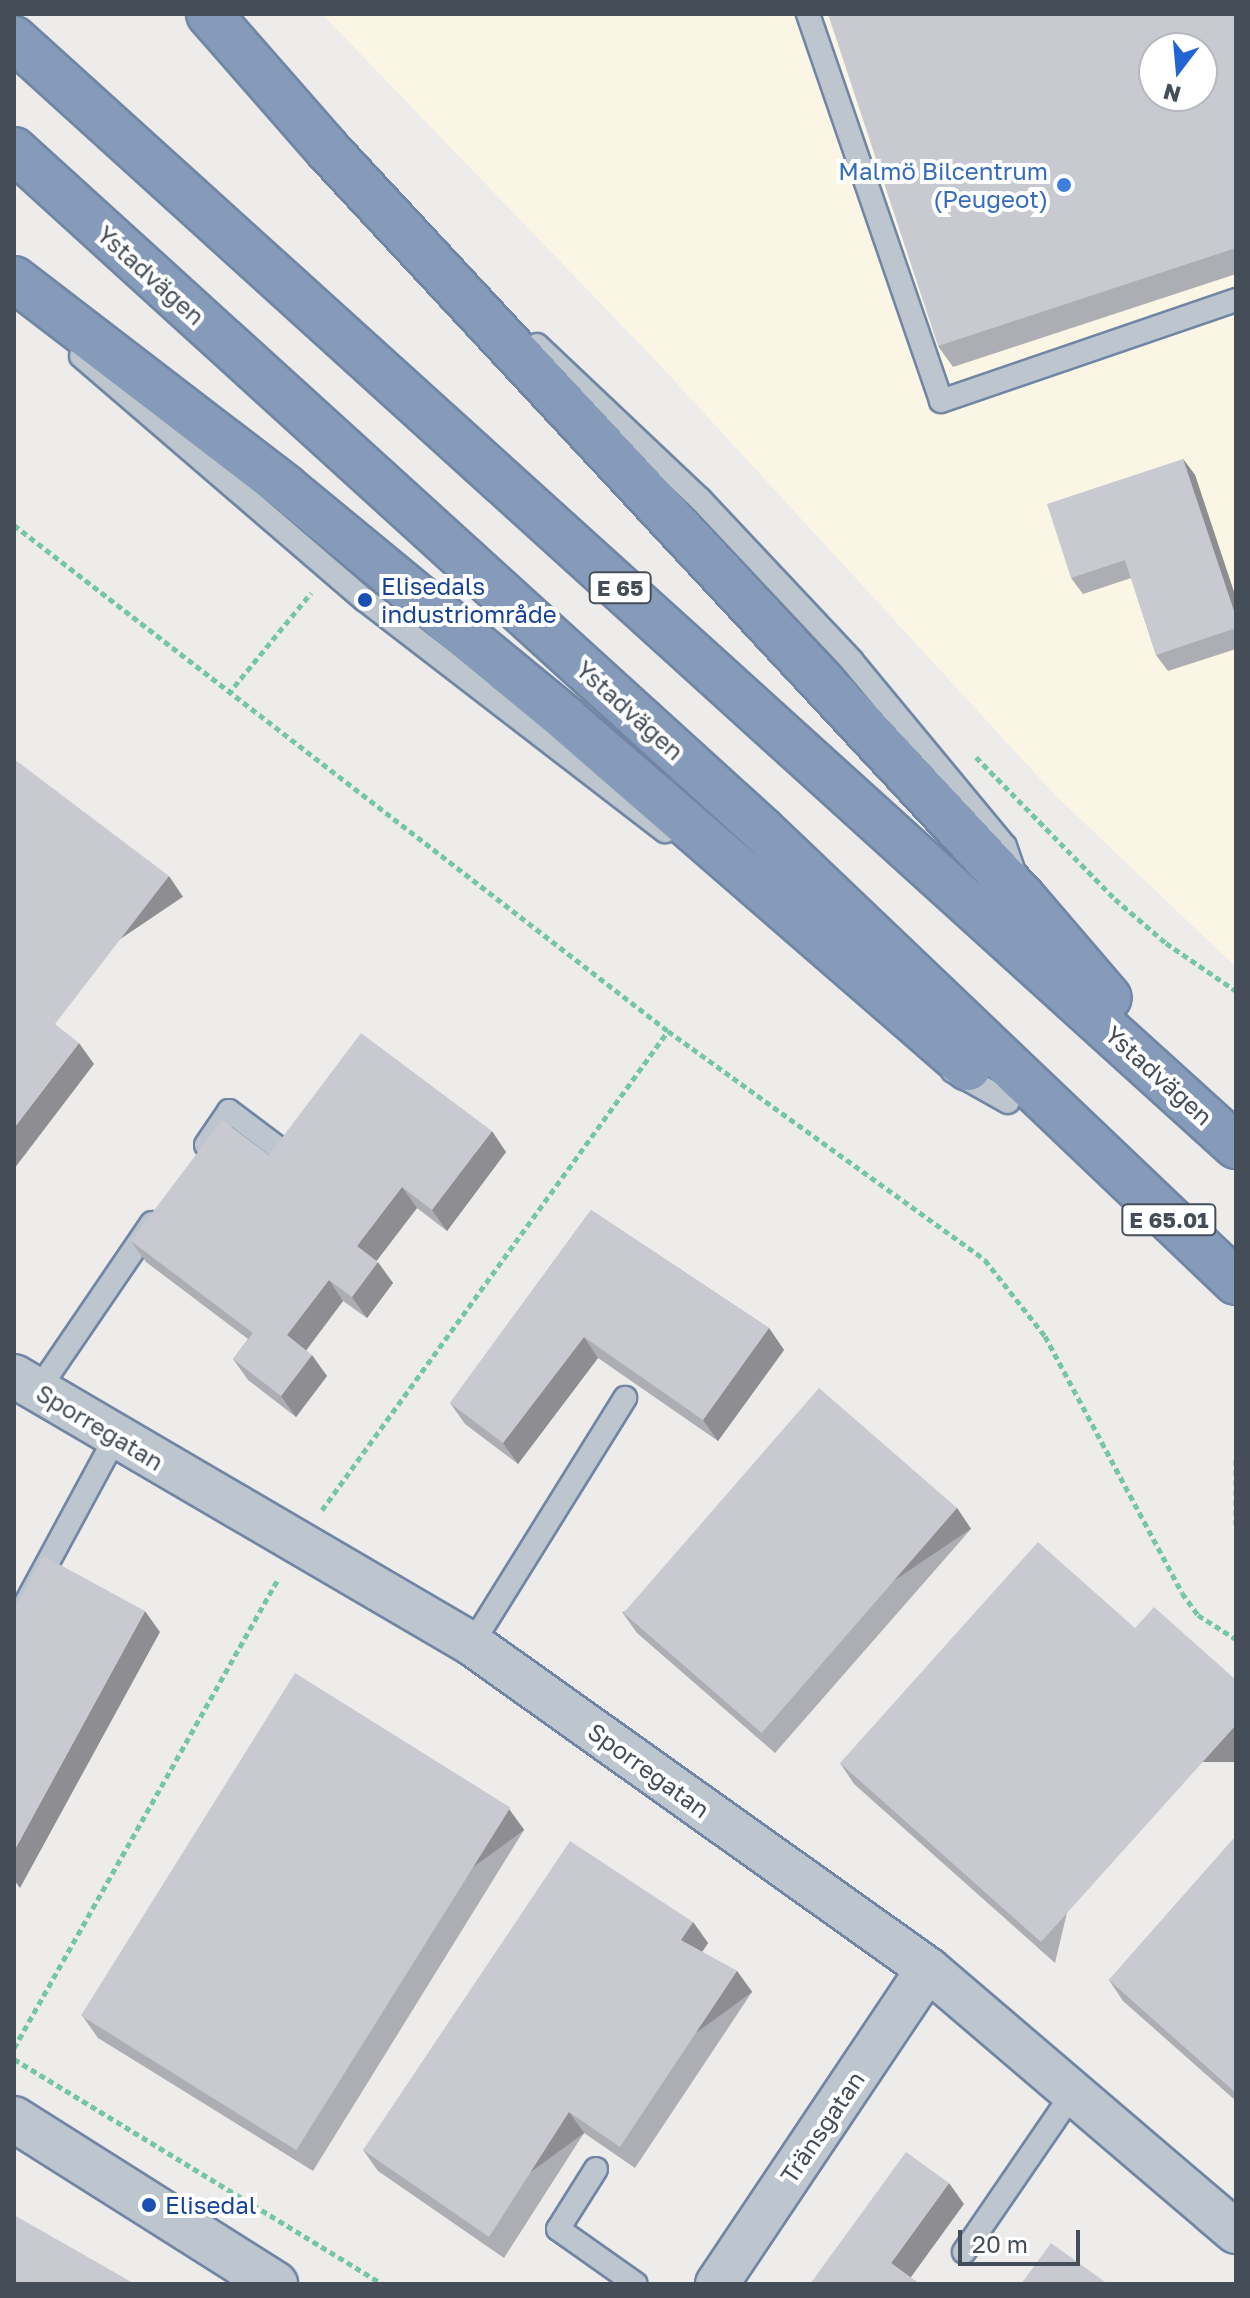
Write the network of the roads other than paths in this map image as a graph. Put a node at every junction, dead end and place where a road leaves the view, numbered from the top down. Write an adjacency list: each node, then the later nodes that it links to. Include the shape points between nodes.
1 (209, 14): 9 (highway, via 327,149 1024,899)
2 (808, 14): 7 (lane, via 941,401)
3 (14, 39): 9 (highway, Ystadvägen / E 65)
4 (14, 150): 11 (highway, Ystadvägen, via 762,830)
5 (14, 279): 8 (highway, via 286,488 567,720)
6 (14, 297): 8 (lane, via 219,478 456,674 673,837 938,1062)
7 (1236, 300)
8 (1008, 1102): 11 (highway)
9 (1232, 1141)
10 (281, 1150): 12 (lane, via 229,1111)
11 (1102, 1159): 14 (highway, Ystadvägen / E 65.01)
12 (194, 1162)
13 (168, 1200): 15 (lane)
14 (1236, 1282)
15 (26, 1383): 17 (street, Sporregatan)
16 (625, 1398): 19 (lane)
17 (116, 1436): 18 (lane); 19 (street, Sporregatan)
18 (14, 1625)
19 (472, 1644): 20 (street, Sporregatan)
20 (928, 1969): 21 (street, Sporregatan); 28 (street, Tränsgatan)
21 (1073, 2093): 24 (street, Sporregatan); 25 (lane)
22 (14, 2119): 26 (street)
23 (596, 2169): 27 (lane, via 558,2229)
24 (1236, 2232)
25 (964, 2252)
26 (275, 2284)
27 (636, 2284)
28 (717, 2284)

